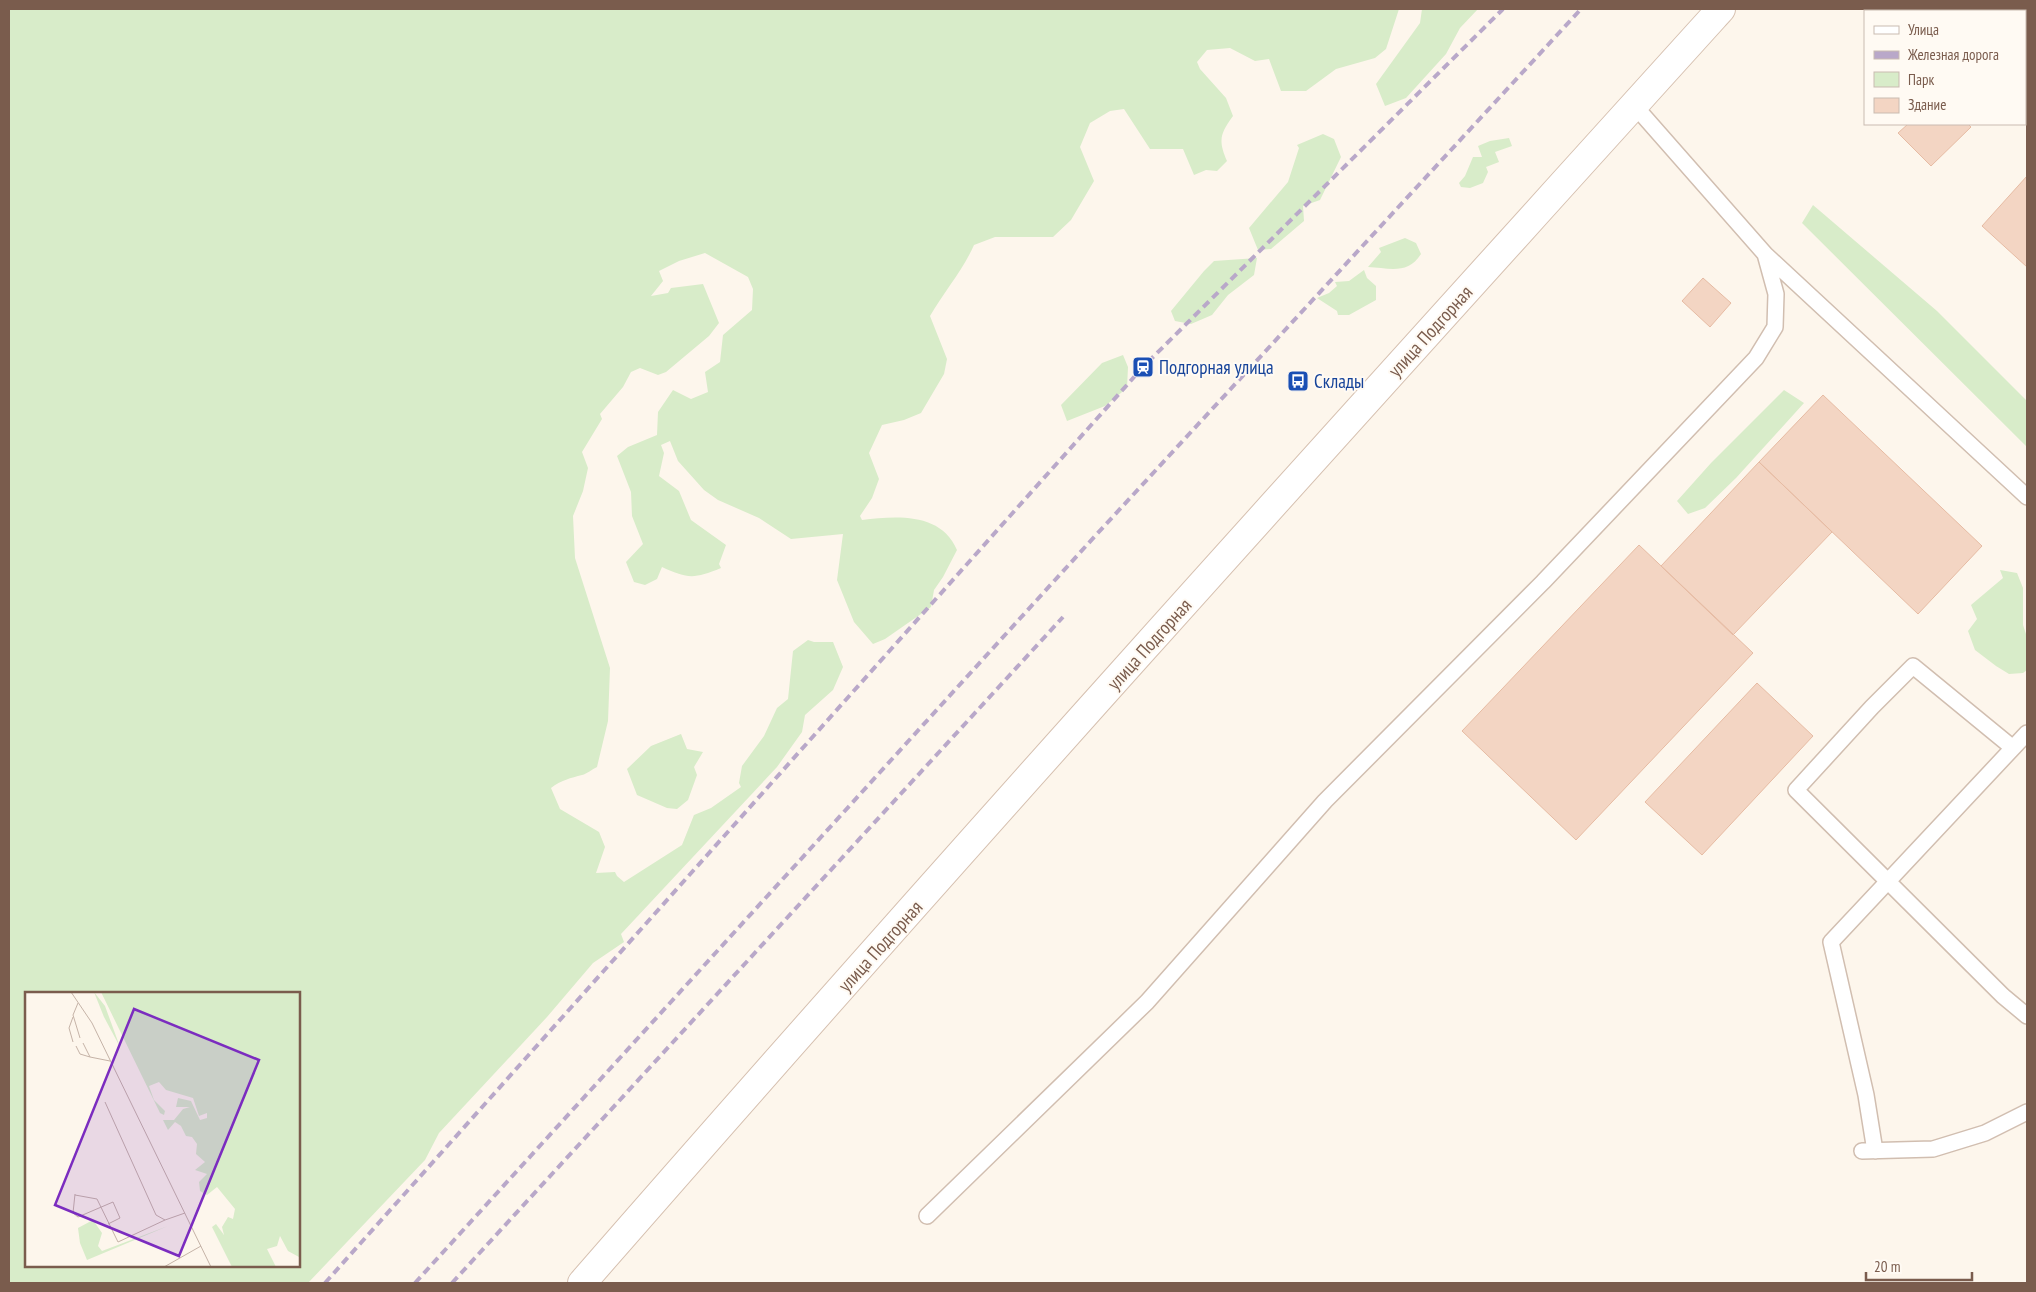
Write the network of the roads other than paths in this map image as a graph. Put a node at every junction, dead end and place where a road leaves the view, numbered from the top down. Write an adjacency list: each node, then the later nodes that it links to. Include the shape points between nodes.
1 (1721, 9): 2 (main road, улица Подгорная)
2 (1634, 105): 3 (lane); 11 (main road, улица Подгорная, via 714,1131)
3 (1765, 254): 4 (lane); 10 (lane, via 1776,294 1775,327 1756,358 1543,582 1325,801 1148,1002)
4 (2027, 497)
5 (2027, 733): 6 (lane)
6 (2014, 748): 7 (lane); 7 (lane, via 1913,666 1872,708 1796,790)
7 (1888, 882): 8 (lane); 9 (lane, via 1831,942 1866,1095 1868,1151 1933,1149 1985,1133)
8 (2027, 1016)
9 (2027, 1112)
10 (927, 1216)
11 (582, 1283)

